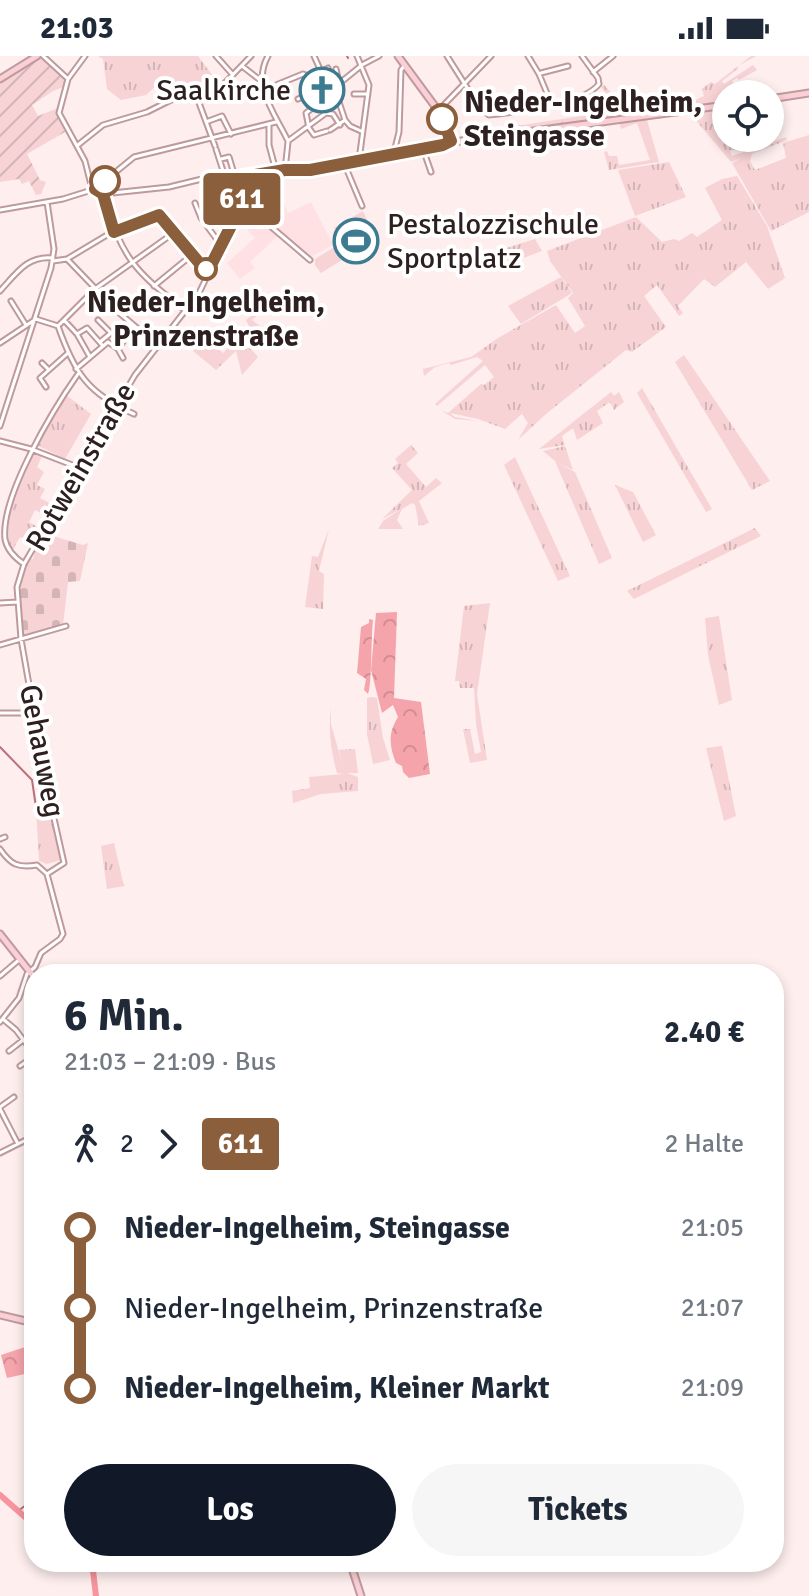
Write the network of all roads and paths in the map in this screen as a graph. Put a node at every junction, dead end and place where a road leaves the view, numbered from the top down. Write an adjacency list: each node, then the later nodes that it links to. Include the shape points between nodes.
1 (40, 56): 25 (main road); 26 (street)
2 (85, 56): 26 (street)
3 (216, 56): 24 (street)
4 (251, 56): 16 (street)
5 (268, 56): 28 (street)
6 (314, 56): 21 (street)
7 (357, 56): 15 (street)
8 (379, 56): 15 (street)
9 (398, 56): 17 (main road)
10 (447, 56): 30 (street)
11 (528, 56): 23 (street)
12 (582, 56): 22 (street)
13 (613, 56): 22 (street)
14 (488, 57): 30 (street)
15 (362, 65): 29 (street); 37 (street)
16 (242, 66): 24 (street); 28 (street)
17 (404, 66): 44 (main road); 60 (street)
18 (568, 66): 23 (street)
19 (328, 68): 21 (street)
20 (336, 69): 29 (street)
21 (320, 72): 27 (street); 31 (street, via 329,89)
22 (593, 72): 41 (street, via 599,84 584,96)
23 (539, 74): 41 (street)
24 (233, 75): 33 (street, via 217,91)
25 (0, 79)
26 (68, 79): 58 (street, via 59,113)
27 (307, 79): 32 (street, via 303,74); 35 (street)
28 (260, 80): 32 (street)
29 (339, 83): 31 (street)
30 (465, 85): 41 (street, via 489,115); 44 (street)
31 (335, 87): 40 (street)
32 (264, 90): 49 (street)
33 (195, 92): 48 (street); 58 (street, via 103,125)
34 (809, 93): 38 (main road)
35 (310, 94): 39 (street); 52 (street)
36 (354, 94): 37 (street)
37 (368, 94): 53 (street)
38 (784, 97)
39 (298, 99)
40 (338, 99): 43 (street); 45 (street, via 328,104)
41 (551, 104)
42 (712, 107): 57 (main road)
43 (343, 110): 46 (street); 47 (street)
44 (438, 111): 57 (main road)
45 (326, 113): 46 (street); 52 (street)
46 (333, 114): 51 (street)
47 (345, 120): 51 (street); 53 (street)
48 (205, 122): 54 (street, via 222,116); 55 (street)
49 (276, 122): 50 (street); 56 (street)
50 (269, 124): 54 (street); 65 (street)
51 (340, 125): 52 (street, via 314,135)
52 (309, 128): 56 (street)
53 (361, 131): 62 (street)
54 (231, 134): 55 (street)
55 (212, 139): 61 (street); 69 (street, via 134,157)
56 (288, 141): 64 (street)
57 (451, 141): 59 (street)
58 (78, 145): 69 (street)
59 (423, 149): 60 (street); 66 (street)
60 (394, 153): 62 (street)
61 (219, 159): 67 (street, via 229,157); 68 (street)
62 (359, 160): 63 (street)
63 (344, 163): 64 (street); 73 (street)
64 (285, 170): 65 (street)
65 (276, 171): 67 (street)
66 (431, 172)
67 (236, 176): 68 (street); 74 (street)
68 (225, 177): 70 (street)
69 (94, 189): 70 (street); 71 (street)
70 (103, 194): 78 (street)
71 (47, 202): 75 (street); 83 (street)
72 (195, 203): 77 (street)
73 (362, 206)
74 (244, 207): 80 (street, Rotweinstraße); 84 (street)
75 (0, 210)
76 (210, 211): 77 (street)
77 (201, 218): 80 (street)
78 (114, 232): 79 (street, via 159,215); 82 (street); 85 (street)
79 (175, 232): 81 (street); 85 (street)
80 (221, 245): 86 (street, Rotweinstraße)
81 (193, 254): 86 (street); 87 (street)
82 (67, 259): 83 (street); 88 (street)
83 (53, 260): 89 (street, via 30,261); 92 (street)
84 (310, 260)
85 (132, 263): 87 (street); 88 (street)
86 (209, 269): 91 (street, Rotweinstraße)
87 (154, 286): 91 (street)
88 (95, 289): 93 (street); 101 (street)
89 (0, 291)
90 (11, 301): 95 (street)
91 (186, 311): 101 (street, Rotweinstraße)
92 (36, 319): 95 (street); 96 (street); 115 (street)
93 (64, 320): 96 (street); 97 (street)
94 (98, 320): 100 (street, via 111,333)
95 (26, 325): 99 (street)
96 (58, 326): 103 (street)
97 (77, 334): 100 (street, via 87,328); 104 (street)
98 (123, 342): 102 (street)
99 (0, 343)
100 (101, 344): 102 (street); 104 (street)
101 (157, 345): 113 (street, Rotweinstraße)
102 (118, 349): 105 (street)
103 (68, 353): 107 (street); 108 (street)
104 (90, 357): 107 (street)
105 (123, 358)
106 (42, 363): 108 (street)
107 (76, 369): 110 (street)
108 (49, 370): 111 (street)
109 (35, 372): 111 (street)
110 (78, 374): 113 (street); 117 (street)
111 (40, 378): 112 (street)
112 (46, 387)
113 (115, 406): 114 (street); 118 (street, Rotweinstraße)
114 (134, 414)
115 (0, 426)
116 (0, 441): 117 (street)
117 (31, 449): 118 (street); 119 (street, via 4,526 6,544)
118 (80, 468): 119 (street, Rotweinstraße)
119 (24, 564): 120 (street, Rotweinstraße)
120 (17, 602): 121 (street); 123 (street, Rotweinstraße)
121 (0, 603)
122 (66, 626): 123 (street)
123 (21, 639): 124 (street); 126 (street, Gehauweg)
124 (0, 645)
125 (0, 713): 126 (street)
126 (34, 713): 128 (street, Gehauweg, via 52,779 64,863)
127 (0, 849): 128 (street, via 10,863 37,865)
128 (47, 874): 132 (street, via 62,937 41,953)
129 (0, 934): 130 (main road)
130 (20, 959): 131 (main road); 133 (street)
131 (24, 964)
132 (37, 964)
133 (0, 976)
134 (24, 987): 135 (street)
135 (1, 1020): 136 (street)
136 (23, 1040): 137 (street)
137 (9, 1051)
138 (24, 1062): 139 (street)
139 (20, 1066)
140 (14, 1097): 141 (street)
141 (0, 1108): 143 (street)
142 (24, 1141): 143 (street)
143 (18, 1144): 144 (street)
144 (0, 1153)
145 (0, 1315): 146 (main road)
146 (24, 1321)
147 (353, 1572): 148 (main road)
148 (361, 1596)

